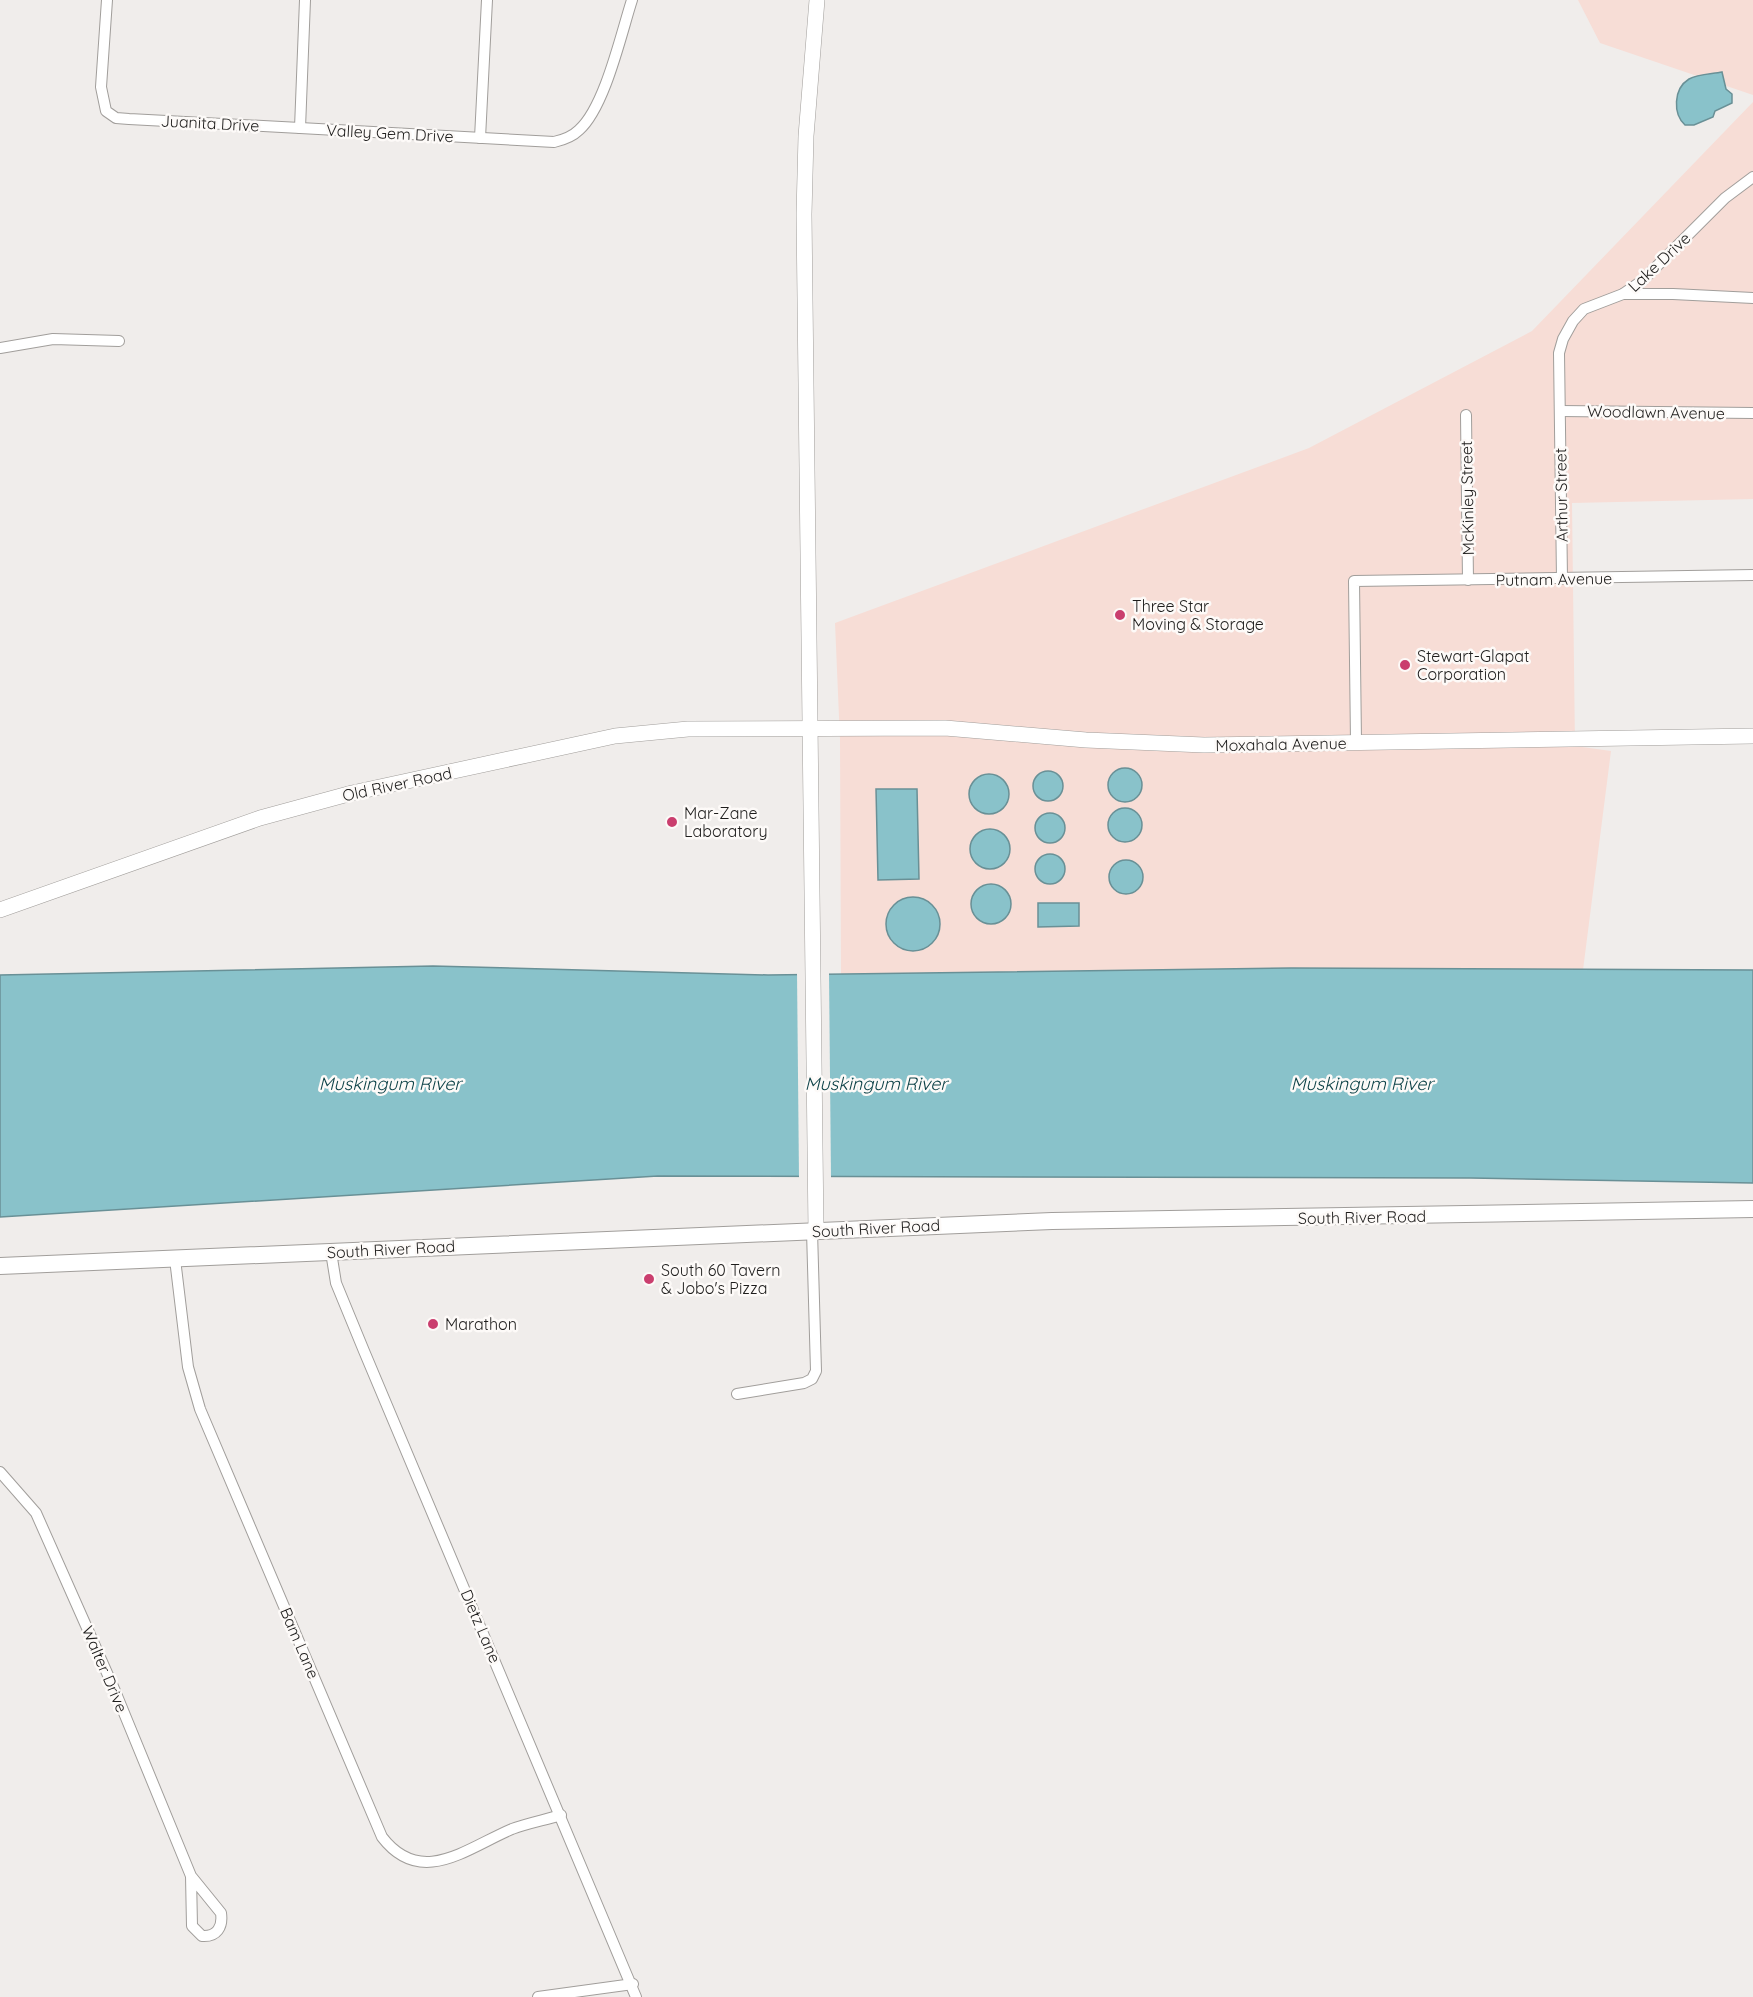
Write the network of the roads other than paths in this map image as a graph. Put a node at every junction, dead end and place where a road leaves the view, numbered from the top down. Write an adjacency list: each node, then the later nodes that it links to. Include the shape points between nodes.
1 (107, 0): 6 (street, Juanita Drive, via 101,87 106,111 116,118)
2 (305, 0): 6 (street)
3 (487, 0): 7 (street)
4 (632, 0): 7 (street, Valley Gem Drive, via 597,105 578,132 554,142)
5 (817, 0): 19 (main road, via 804,214)
6 (300, 128): 7 (street, Valley Gem Drive)
7 (480, 138)
8 (1753, 177): 9 (street, Lake Drive, via 1725,198)
9 (1623, 294): 10 (street); 13 (street, Lake Drive, via 1584,309 1563,339 1559,353)
10 (1753, 298)
11 (119, 341): 12 (street, via 53,339)
12 (0, 348)
13 (1560, 411): 14 (street, Woodlawn Avenue); 17 (street, Arthur Street)
14 (1753, 413)
15 (1466, 415): 18 (street, McKinley Street)
16 (1753, 575): 17 (street, Putnam Avenue)
17 (1562, 579): 18 (street, Putnam Avenue)
18 (1468, 580): 21 (street, Putnam Avenue, via 1354,581)
19 (810, 729): 21 (main road, Moxahala Avenue, via 945,728 1204,745); 22 (main road, Old River Road, via 688,729 615,736 352,793 260,818); 24 (main road)
20 (1753, 736): 21 (main road, Moxahala Avenue)
21 (1356, 742)
22 (0, 910)
23 (1753, 1209): 24 (main road, South River Road, via 1052,1221)
24 (814, 1231): 25 (main road, South River Road); 28 (street, via 816,1371 804,1383)
25 (331, 1252): 26 (main road, South River Road); 30 (street, Dietz Lane, via 336,1282 364,1351)
26 (175, 1259): 27 (main road, South River Road); 30 (street, Bam Lane, via 188,1367 200,1409 382,1837 400,1856 426,1863 448,1858 521,1826)
27 (0, 1266)
28 (737, 1394)
29 (0, 1472): 31 (street, Walter Drive, via 36,1513)
30 (561, 1815): 32 (street, Dietz Lane)
31 (191, 1876): 31 (street, Walter Drive, via 192,1926 202,1936 216,1934 221,1927 221,1913)
32 (633, 1984): 33 (street); 34 (street, Dietz Lane)
33 (538, 1997)
34 (636, 1997)

